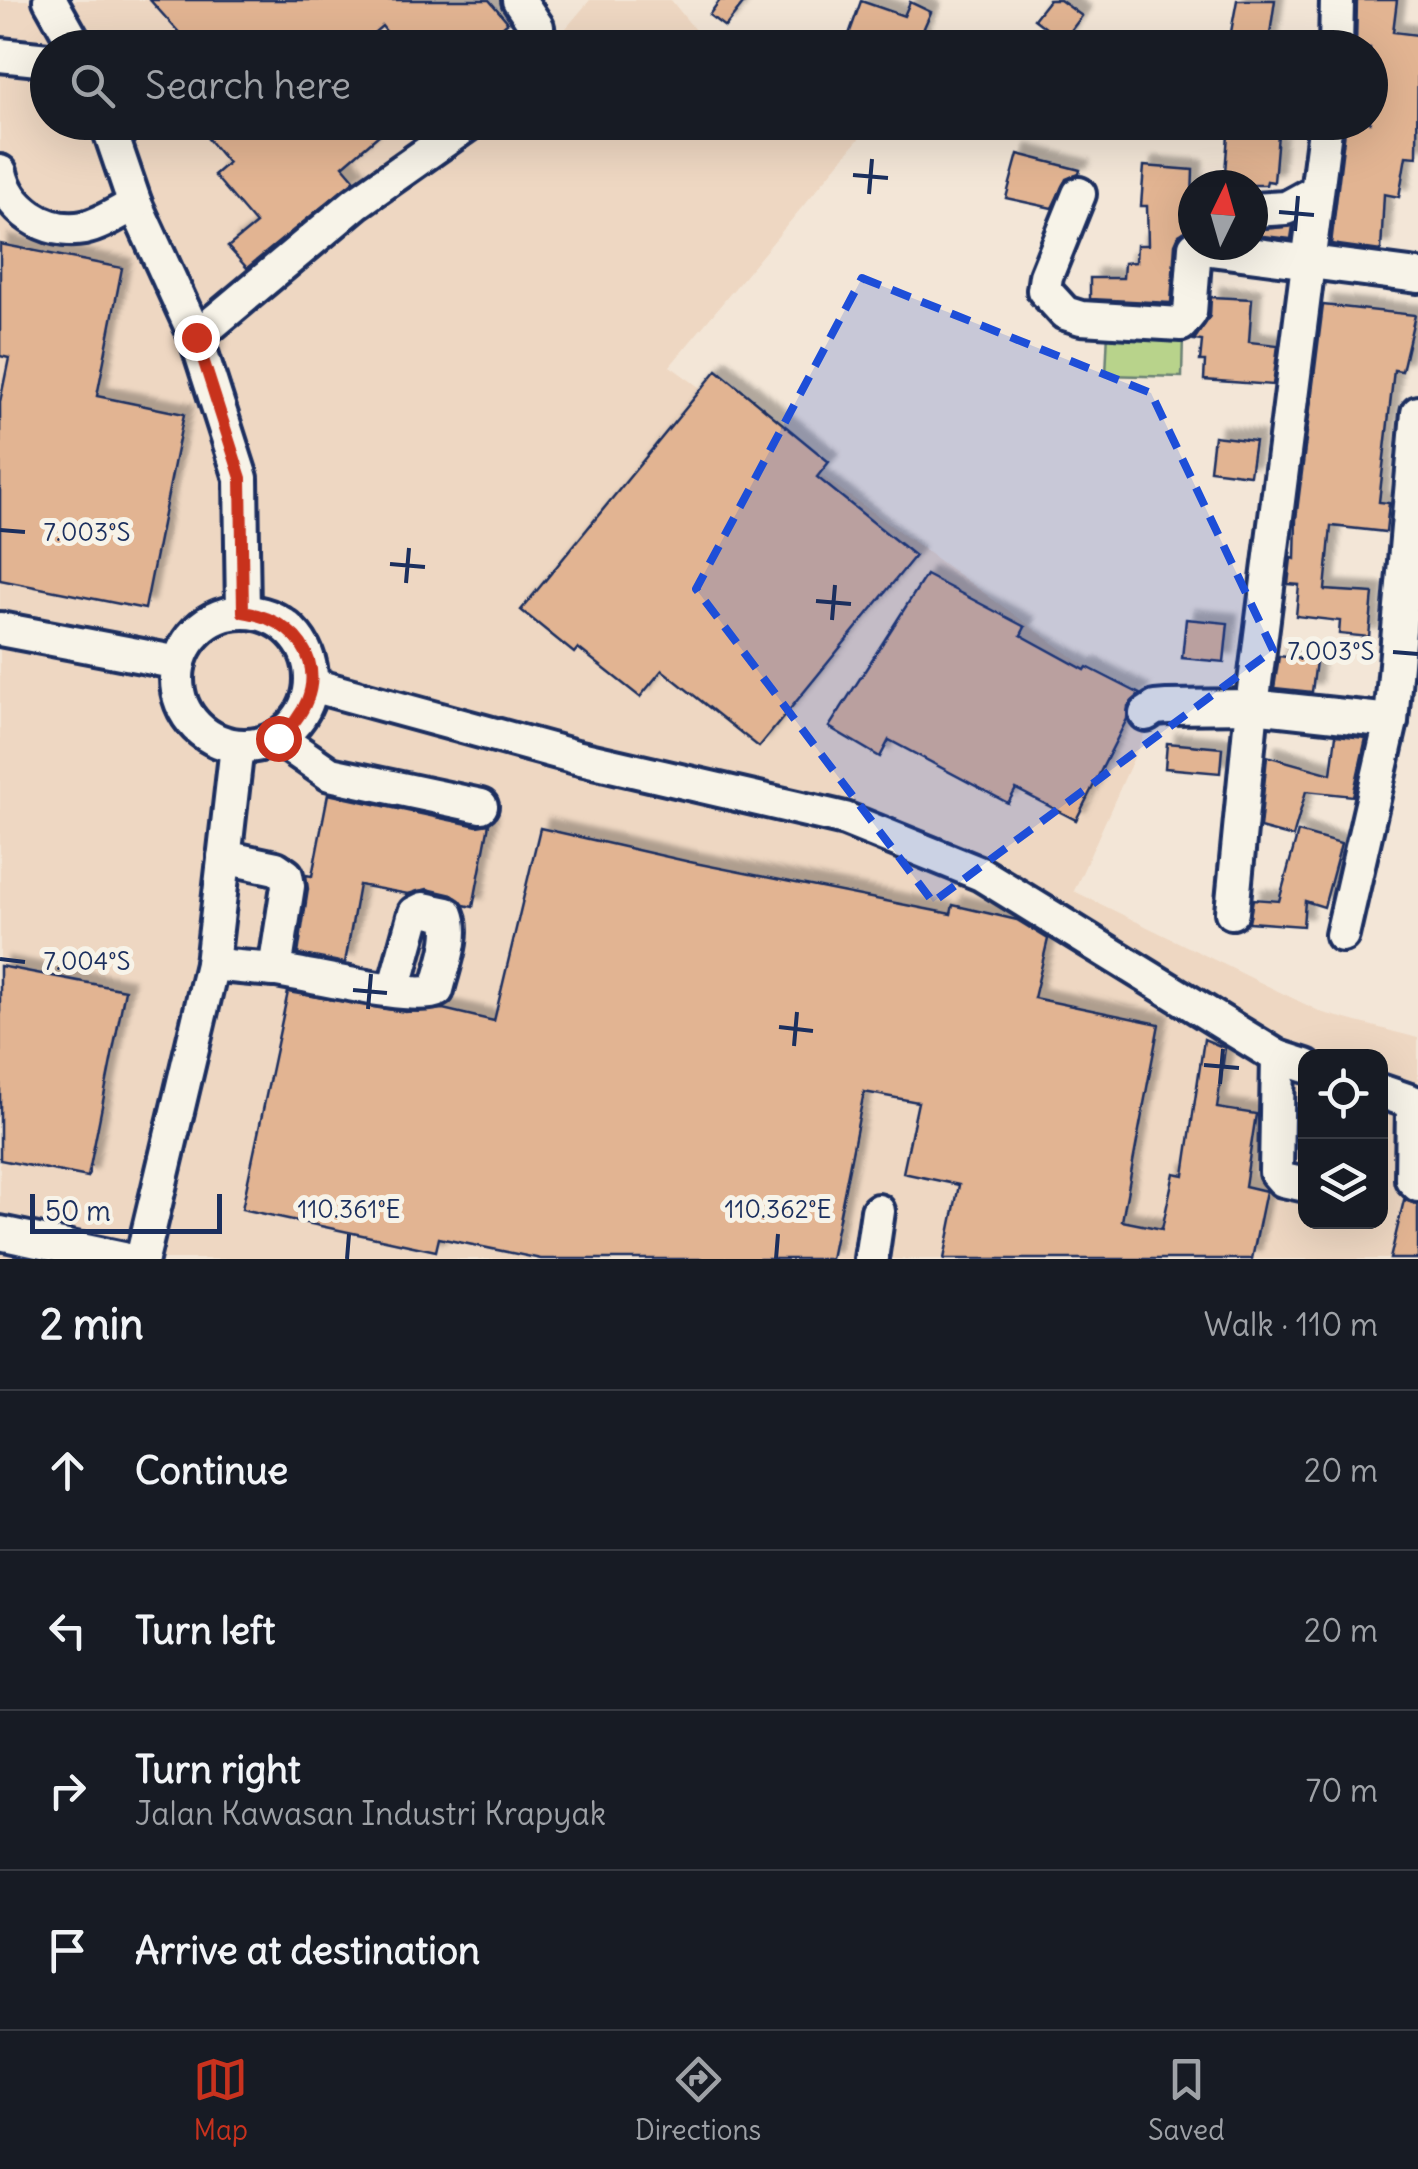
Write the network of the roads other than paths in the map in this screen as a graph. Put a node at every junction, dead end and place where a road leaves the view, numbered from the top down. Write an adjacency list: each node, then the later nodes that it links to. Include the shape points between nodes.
1 (50, 0): 4 (street)
2 (519, 0): 5 (street)
3 (1338, 0): 6 (street)
4 (68, 30)
5 (537, 30)
6 (1337, 30)
7 (0, 56): 8 (street)
8 (30, 58)
9 (113, 140): 15 (street)
10 (445, 140): 21 (street, via 356,202)
11 (1323, 140): 13 (street)
12 (0, 172): 15 (street, via 26,217 51,226 82,228)
13 (1316, 191): 16 (street, via 1286,208); 19 (street)
14 (1079, 194): 18 (street, via 1044,290 1065,313 1181,324 1190,313)
15 (135, 204): 21 (street)
16 (1268, 209)
17 (1268, 255): 19 (street)
18 (1194, 260)
19 (1306, 260): 20 (street); 27 (street)
20 (1418, 276)
21 (196, 337): 23 (street, via 241,478)
22 (1418, 412): 29 (street)
23 (243, 612): 25 (street, via 202,627); 26 (street, via 265,615 301,642)
24 (0, 629): 25 (street)
25 (179, 663): 31 (street, via 183,708 215,740)
26 (312, 686): 30 (street, via 295,724); 39 (street, via 845,819 981,874)
27 (1252, 706): 28 (street, via 1168,707); 29 (street); 34 (street)
28 (1146, 714)
29 (1391, 720): 35 (street)
30 (278, 738): 31 (street); 32 (street, via 330,774)
31 (237, 746): 33 (street)
32 (481, 806)
33 (224, 856): 36 (street); 37 (street, via 286,875)
34 (1232, 912)
35 (1342, 936)
36 (212, 964): 37 (street); 47 (street)
37 (275, 970): 38 (street)
38 (394, 990)
39 (1292, 1062): 42 (street, via 1276,1172)
40 (1388, 1094): 41 (street)
41 (1416, 1103): 43 (street, via 1412,1179)
42 (1298, 1183)
43 (1418, 1184)
44 (878, 1210): 48 (street)
45 (0, 1233): 46 (street)
46 (123, 1259)
47 (142, 1259)
48 (871, 1259)

